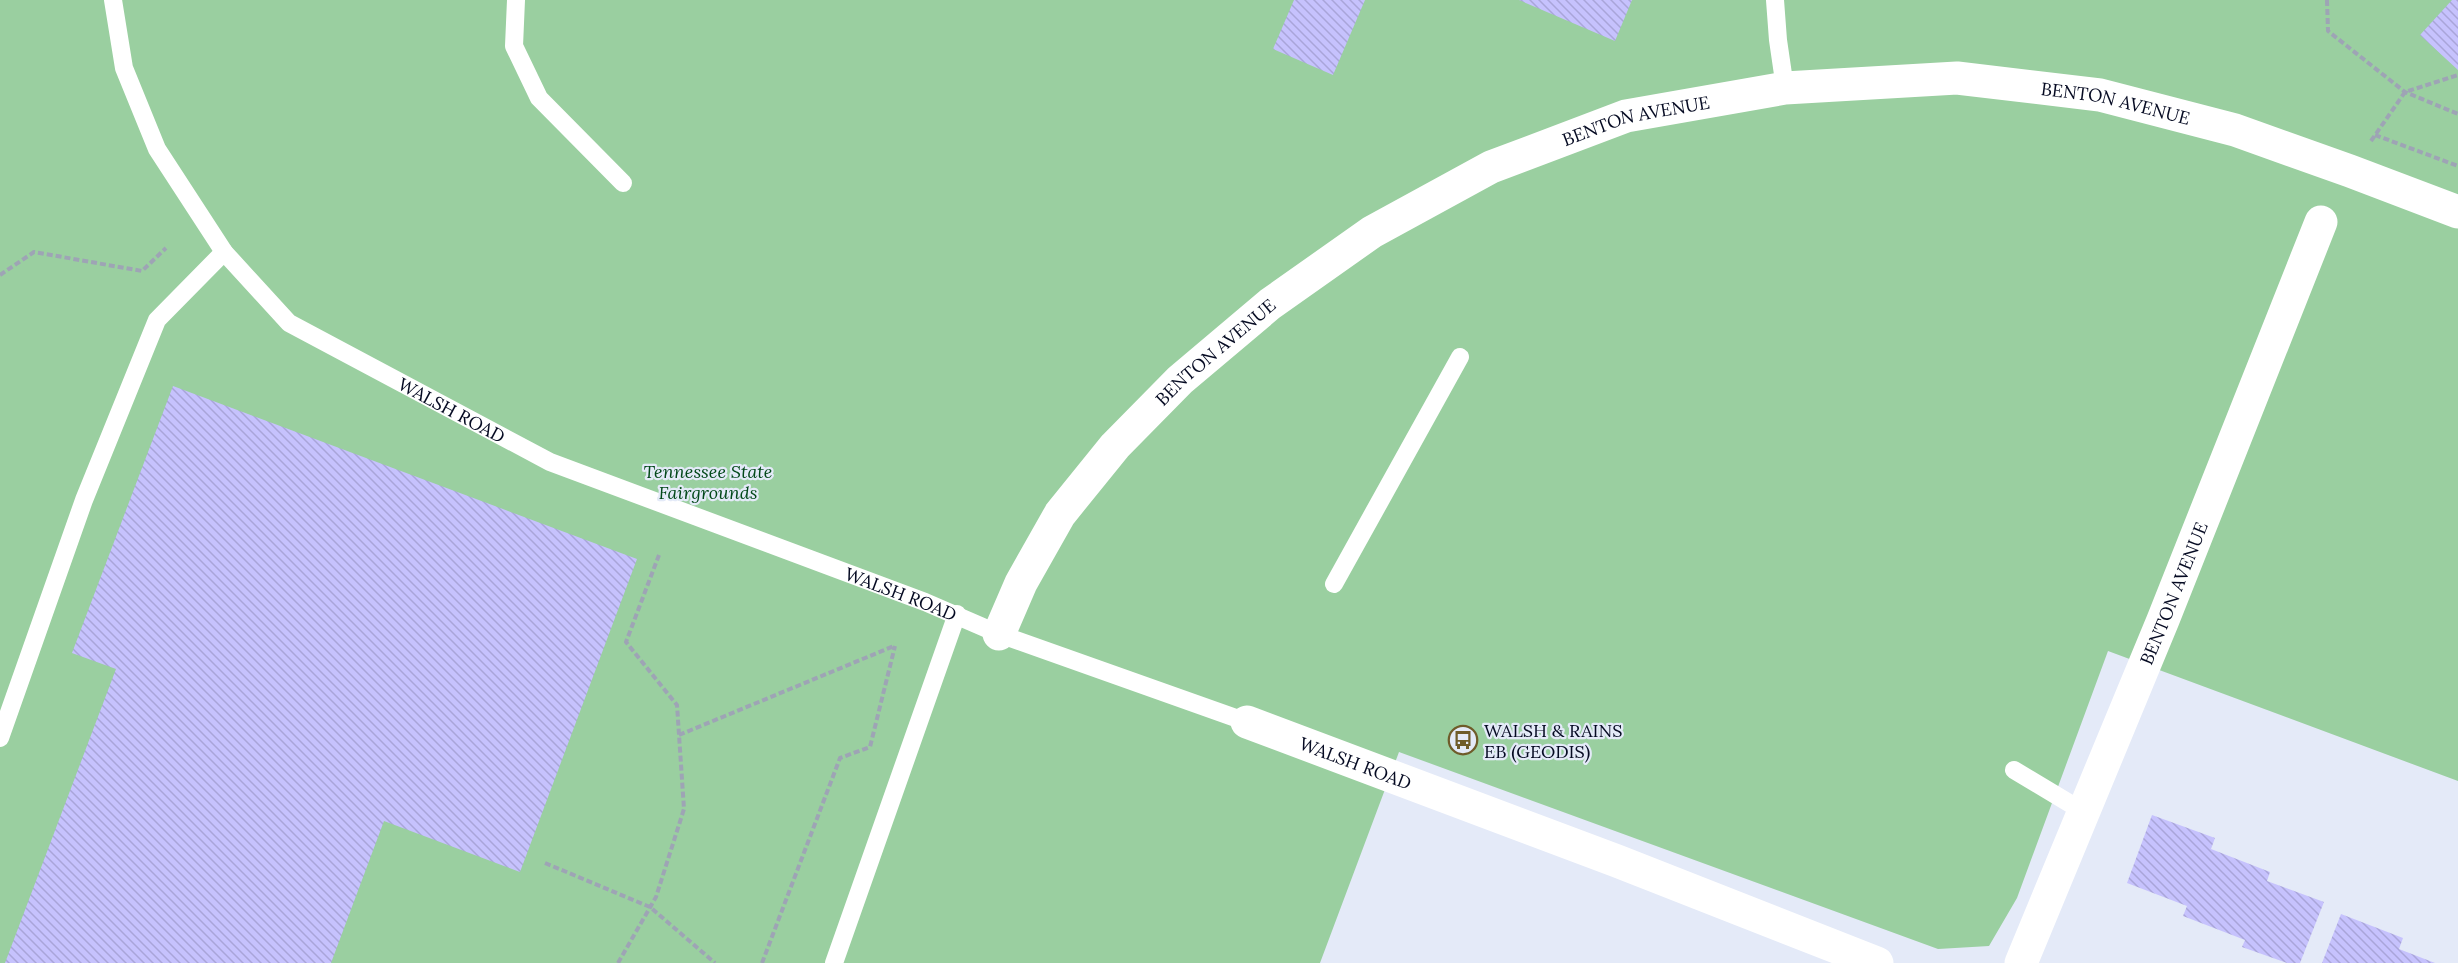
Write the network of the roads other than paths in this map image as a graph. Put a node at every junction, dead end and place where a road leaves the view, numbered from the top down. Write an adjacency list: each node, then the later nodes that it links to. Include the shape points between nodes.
1 (113, 0): 8 (lane, WALSH ROAD, via 124,68 157,149)
2 (516, 0): 5 (lane, via 514,46 539,98)
3 (1775, 0): 4 (lane)
4 (1785, 88): 6 (street, BENTON AVENUE, via 1957,78 2100,95 2235,130); 12 (street, BENTON AVENUE, via 1626,116 1491,167 1372,232 1270,304 1180,380 1115,446 1060,514 1021,583)
5 (624, 183)
6 (2458, 212)
7 (2321, 222): 16 (street, BENTON AVENUE)
8 (224, 252): 11 (lane, WALSH ROAD, via 289,323 550,462); 14 (lane, via 157,320 84,500)
9 (1460, 357): 10 (lane)
10 (1334, 584)
11 (957, 614): 12 (lane, WALSH ROAD); 17 (lane)
12 (999, 634): 13 (lane, WALSH ROAD)
13 (1247, 722): 18 (street, WALSH ROAD)
14 (0, 738)
15 (2014, 770): 16 (lane)
16 (2084, 812): 19 (street, BENTON AVENUE)
17 (834, 963)
18 (1877, 963)
19 (2021, 963)

